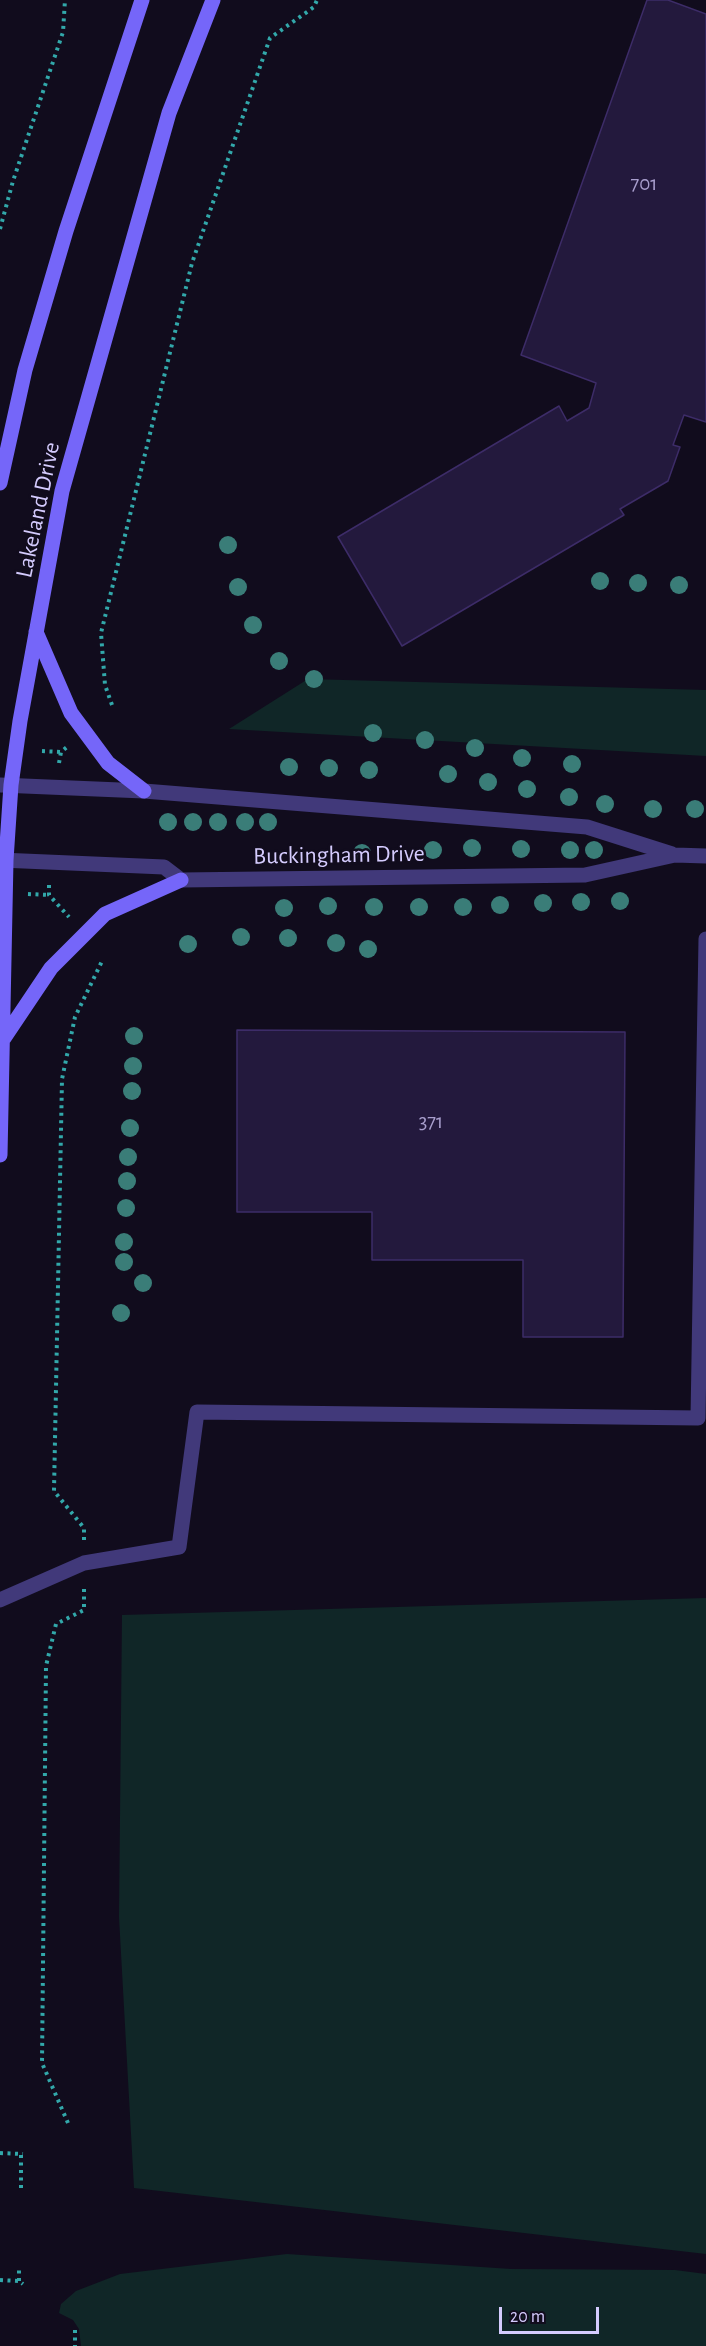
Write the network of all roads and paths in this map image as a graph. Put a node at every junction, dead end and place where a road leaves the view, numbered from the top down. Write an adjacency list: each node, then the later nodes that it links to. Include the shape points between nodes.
1 (65, 0): 5 (path, via 63,32)
2 (142, 0): 6 (main road, Lakeland Drive, via 34,338)
3 (213, 0): 7 (main road, Lakeland Drive, via 169,113 62,490)
4 (317, 0): 8 (path, via 314,8 270,38 192,263 101,633 105,685)
5 (0, 229)
6 (0, 483)
7 (36, 632): 11 (main road, Lakeland Drive); 12 (main road, via 71,713 108,764)
8 (112, 705)
9 (42, 751): 10 (path)
10 (61, 752)
11 (5, 785): 12 (street, Buckingham Drive); 15 (main road, Lakeland Drive)
12 (144, 791): 13 (street, Buckingham Drive, via 587,827)
13 (675, 855): 14 (street, Buckingham Drive); 16 (street, Buckingham Drive, via 585,874)
14 (706, 856)
15 (3, 860): 16 (street, Buckingham Drive, via 164,867); 21 (main road, Lakeland Drive)
16 (181, 880): 21 (main road, via 105,914 51,968)
17 (27, 894): 18 (path, via 49,895)
18 (72, 920)
19 (706, 939): 23 (street, via 699,1418 197,1412 179,1547)
20 (103, 958): 23 (path, via 75,1017 62,1079 54,1491 84,1528)
21 (4, 1038): 22 (main road, Lakeland Drive)
22 (0, 1155)
23 (84, 1563): 24 (street); 25 (path, via 84,1610 56,1624 46,1666 42,2063)
24 (0, 1600)
25 (68, 2122)
26 (0, 2154): 27 (path, via 22,2154)
27 (21, 2188)
28 (19, 2266): 29 (path, via 21,2283)
29 (0, 2280)
30 (75, 2330): 31 (path)
31 (75, 2346)

